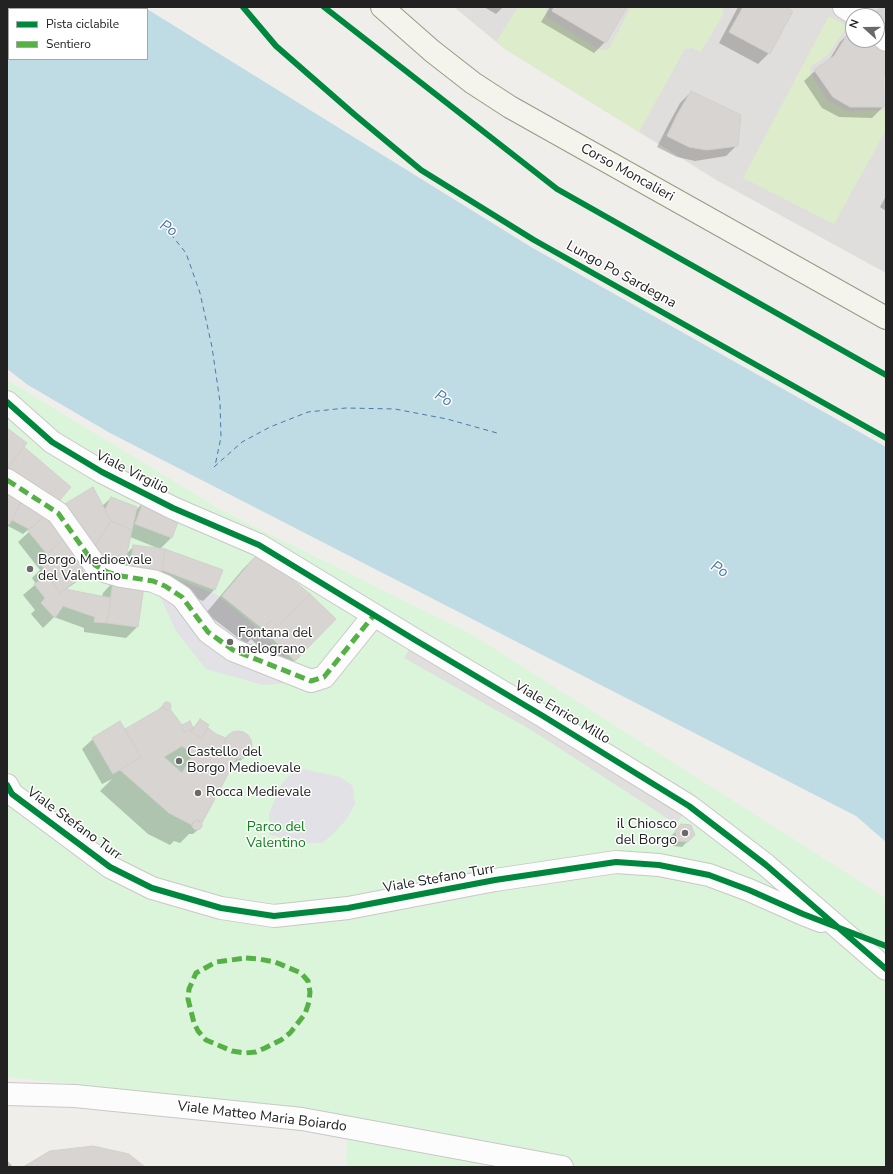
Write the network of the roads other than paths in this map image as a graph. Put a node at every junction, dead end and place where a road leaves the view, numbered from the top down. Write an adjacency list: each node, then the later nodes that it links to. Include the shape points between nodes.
1 (382, 7): 2 (main road, Corso Moncalieri, via 432,51 473,83 510,107)
2 (886, 318)
3 (7, 402): 5 (street, Viale Virgilio, via 52,442 102,472 173,508)
4 (7, 480): 6 (street, via 58,513 95,565 107,572 153,581 165,586 182,597 208,632 232,650 311,681 324,676)
5 (259, 545): 6 (street, Viale Enrico Millo)
6 (374, 615): 8 (street, Viale Enrico Millo, via 689,806 766,865)
7 (7, 785): 8 (street, Viale Stefano Turr, via 12,794 110,867 152,888 221,908 274,916 348,908 495,880 616,862 659,865 709,875)
8 (836, 926): 9 (street, Viale Stefano Turr)
9 (886, 969)
10 (7, 1094): 11 (street, Viale Matteo Maria Boiardo, via 75,1096 302,1119)
11 (562, 1167)

